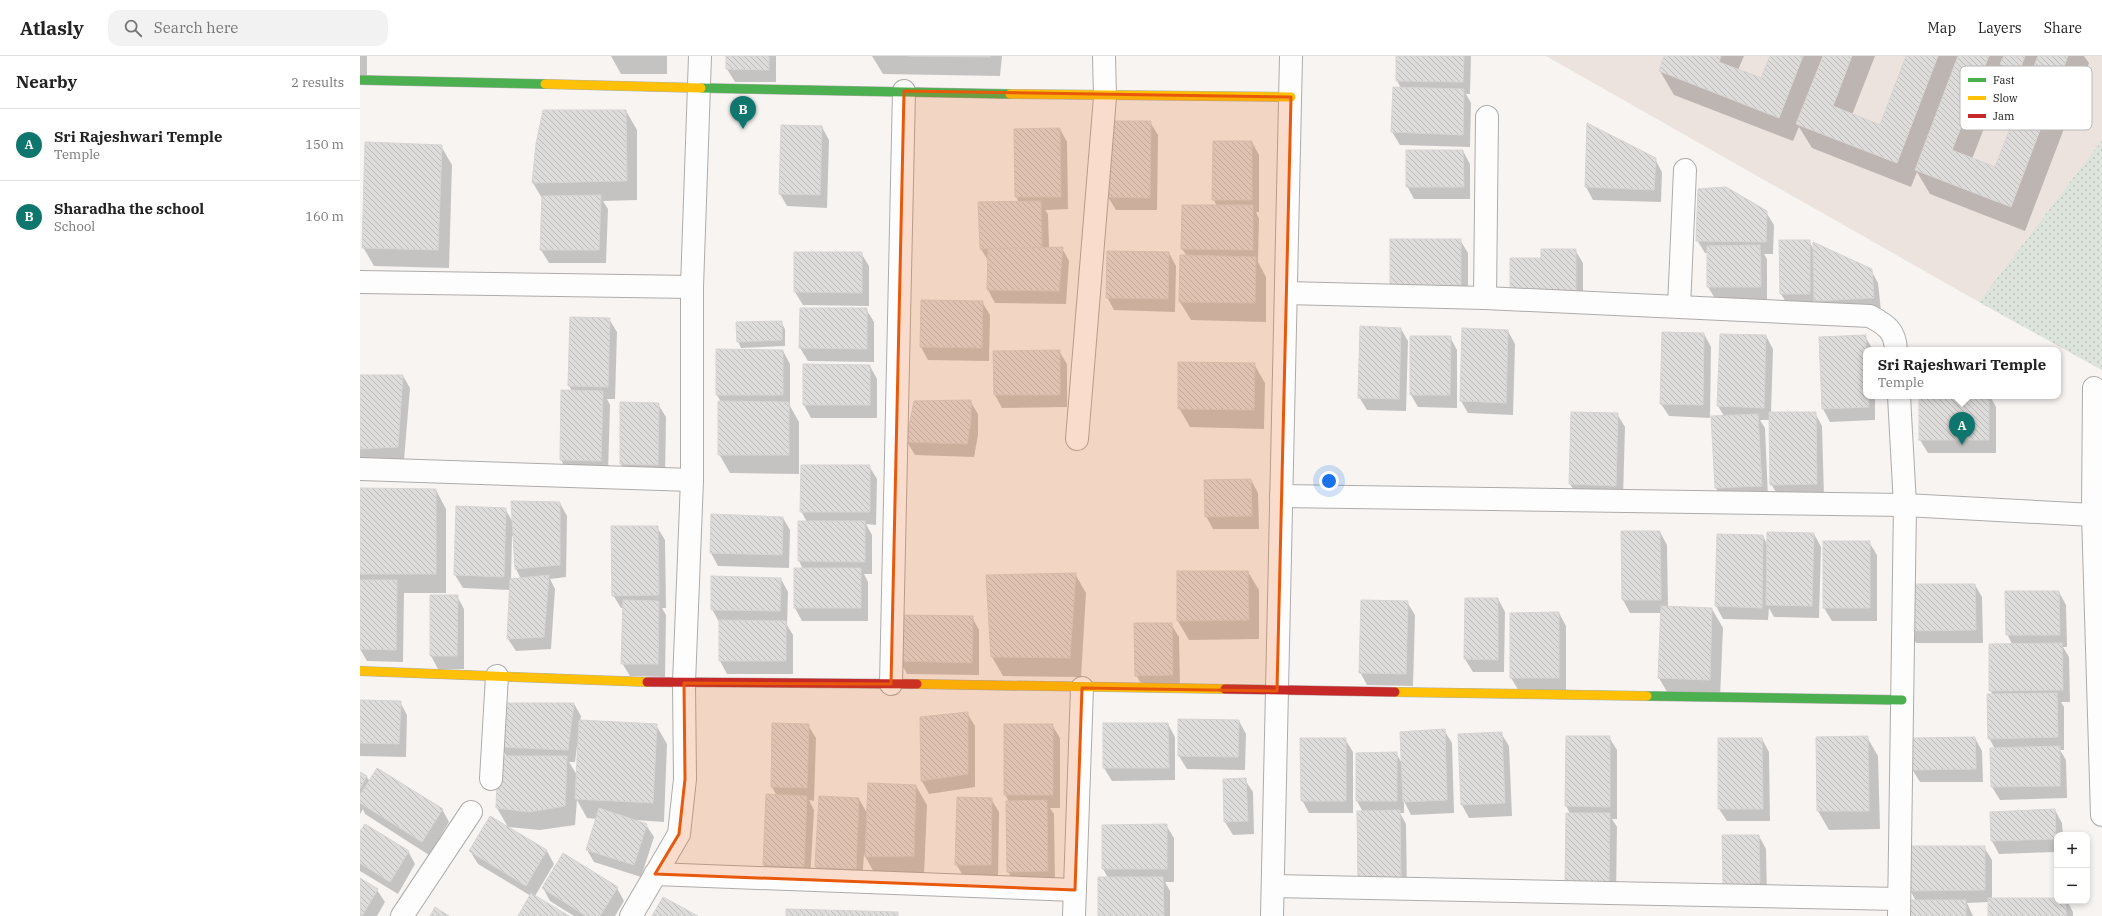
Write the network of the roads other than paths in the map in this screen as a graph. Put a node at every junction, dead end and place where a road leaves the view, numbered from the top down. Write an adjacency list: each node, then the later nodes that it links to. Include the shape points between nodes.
1 (700, 56): 5 (street)
2 (1104, 56): 7 (street)
3 (1291, 56): 8 (street)
4 (360, 80): 5 (street)
5 (700, 86): 6 (street); 12 (street)
6 (904, 91): 7 (street); 28 (street)
7 (1105, 97): 8 (street); 19 (street)
8 (1290, 97): 13 (street)
9 (1487, 117): 14 (street)
10 (1685, 170): 15 (street)
11 (360, 282): 12 (street)
12 (692, 287): 21 (street)
13 (1286, 292): 14 (street); 22 (street)
14 (1485, 298): 15 (street)
15 (1679, 307): 16 (street, via 1870,316 1888,326)
16 (1896, 347)
17 (2094, 388): 24 (street)
18 (1899, 399): 23 (street)
19 (1076, 438)
20 (360, 469): 21 (street)
21 (692, 480): 27 (street)
22 (1281, 496): 23 (street); 30 (street)
23 (1905, 505): 24 (street); 31 (street)
24 (2093, 515): 34 (street)
25 (360, 671): 26 (street)
26 (497, 676): 27 (street); 32 (street)
27 (684, 683): 28 (street); 35 (street, via 685,779 679,834)
28 (891, 684): 29 (street)
29 (1082, 688): 30 (street); 37 (street)
30 (1277, 692): 31 (street); 36 (street)
31 (1902, 700): 38 (street)
32 (491, 779)
33 (471, 812): 39 (street)
34 (2102, 815)
35 (655, 874): 37 (street); 40 (street)
36 (1272, 886): 38 (street); 42 (street)
37 (1075, 890): 41 (street)
38 (1899, 907)
39 (402, 916)
40 (631, 916)
41 (1074, 916)
42 (1272, 916)

